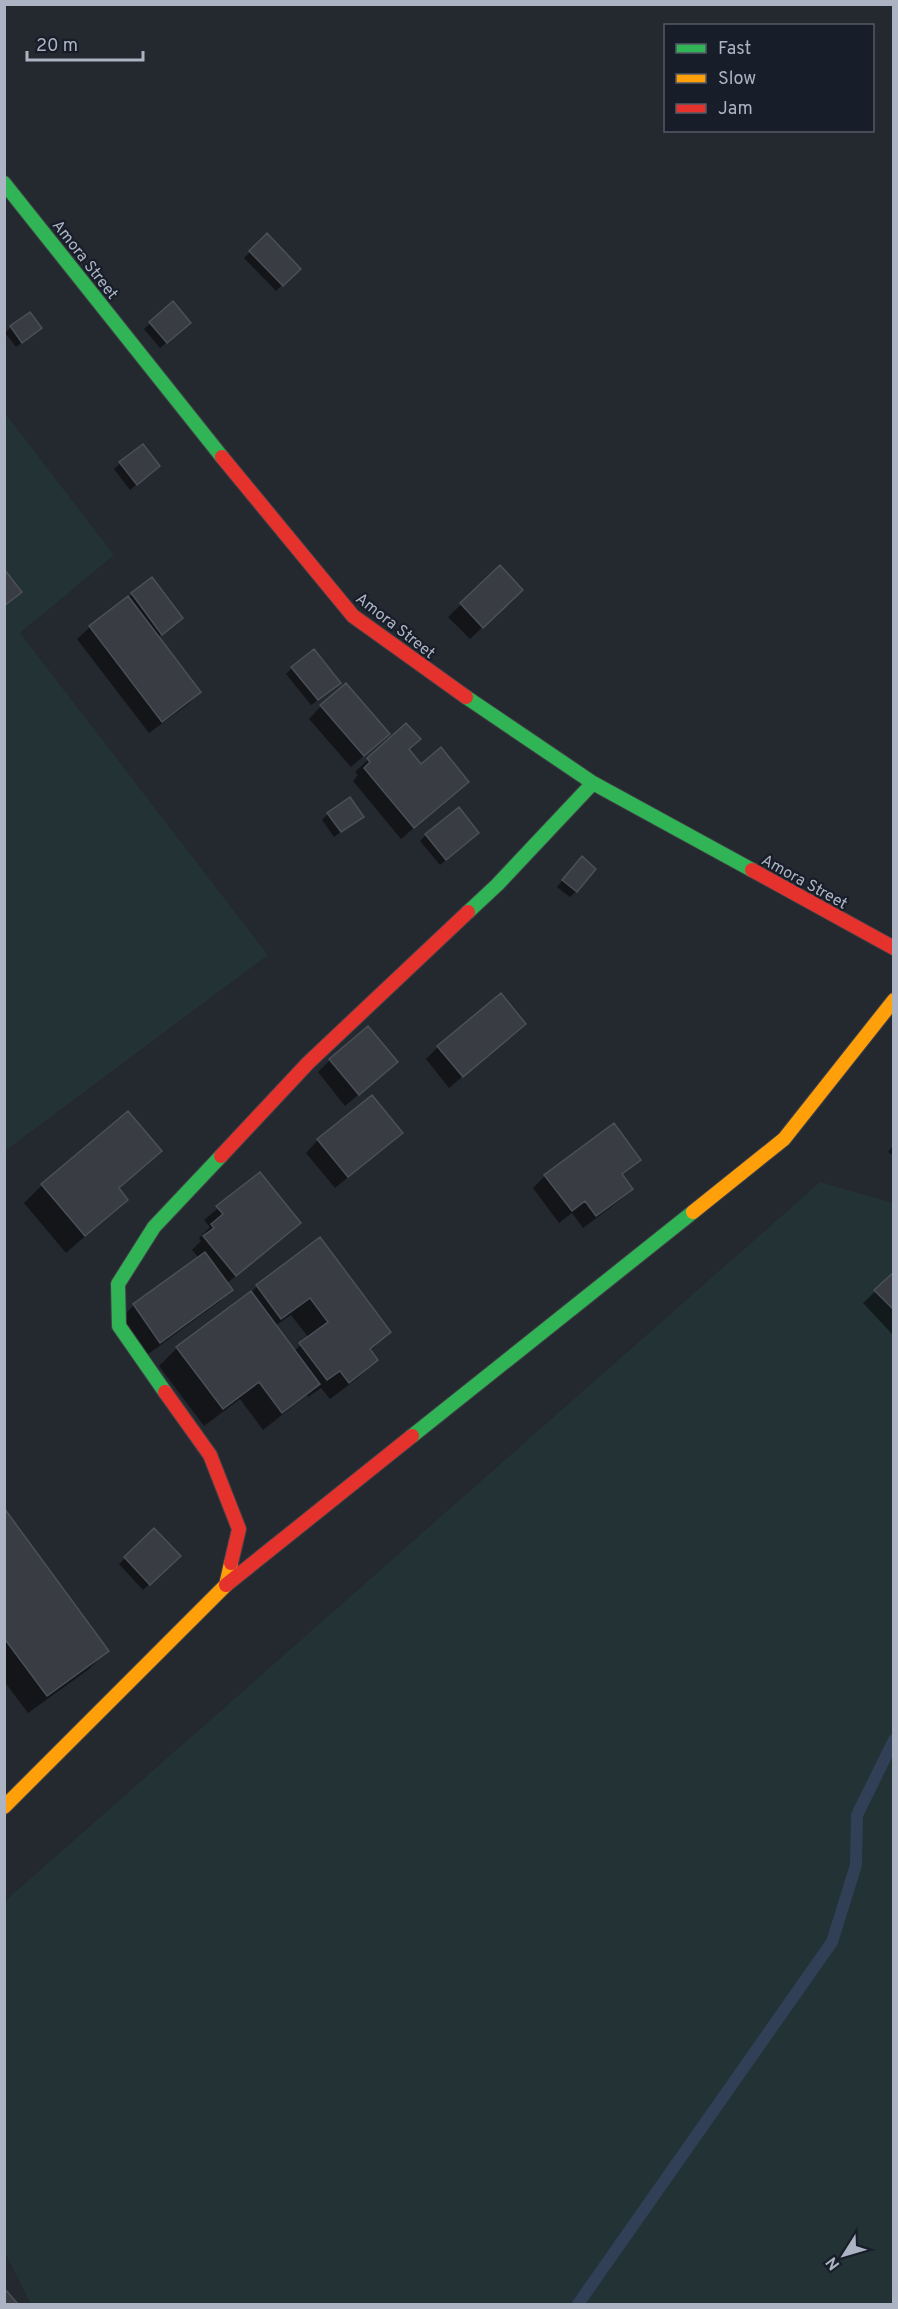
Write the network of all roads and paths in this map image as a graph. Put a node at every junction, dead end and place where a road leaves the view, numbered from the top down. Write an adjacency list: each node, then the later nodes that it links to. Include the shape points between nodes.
1 (4, 183): 2 (street, Amora Street, via 352,616)
2 (593, 783): 3 (street, Amora Street); 5 (street, via 497,885 308,1064 154,1227 118,1284 119,1326 210,1455 239,1529)
3 (894, 948)
4 (894, 1000): 5 (street, via 784,1139)
5 (226, 1585): 6 (street)
6 (4, 1807)

